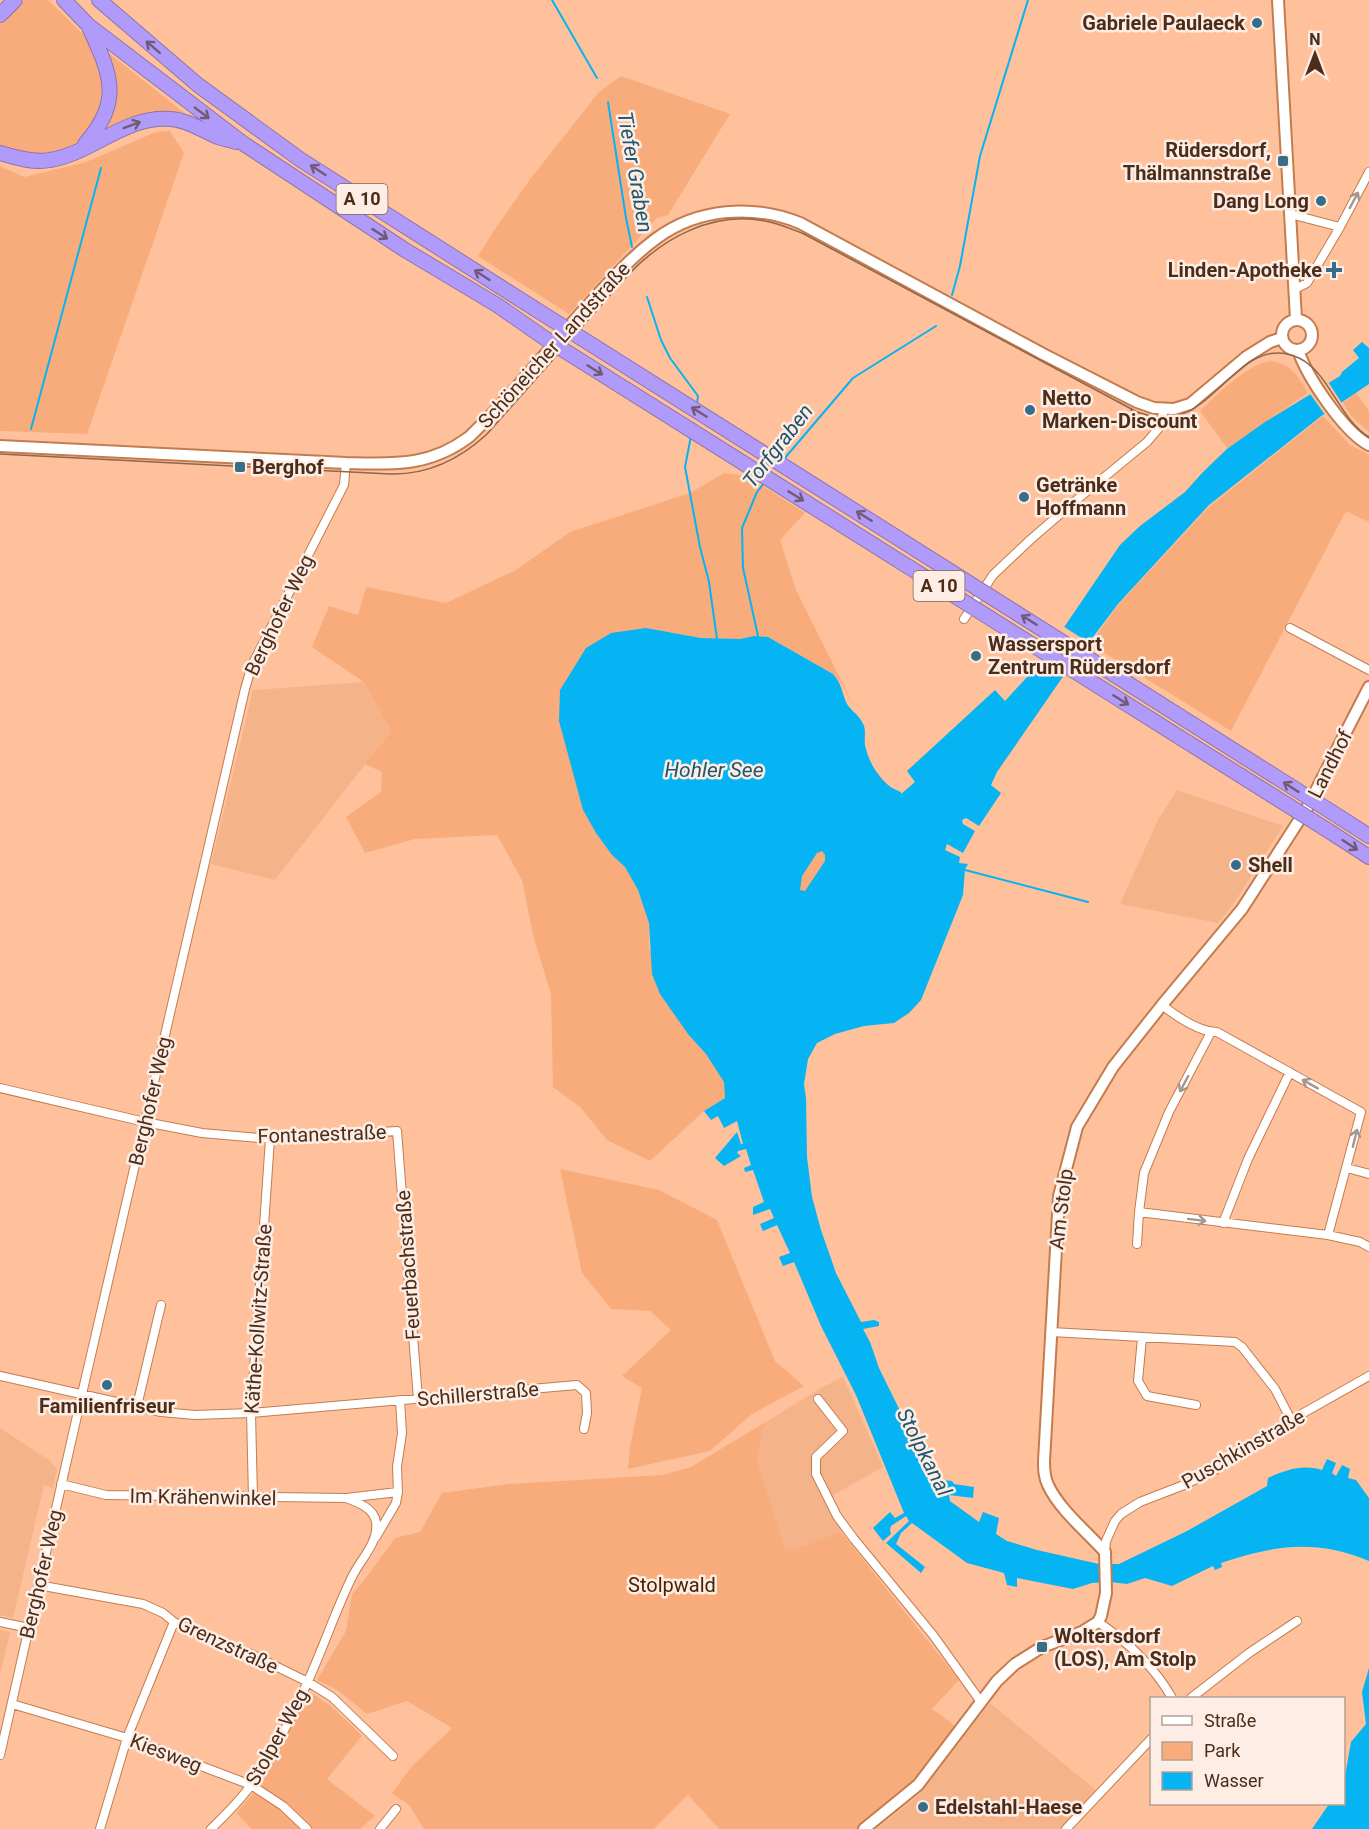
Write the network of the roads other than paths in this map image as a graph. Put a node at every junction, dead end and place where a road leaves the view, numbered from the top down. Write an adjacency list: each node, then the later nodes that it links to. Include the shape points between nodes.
1 (15, 0): 5 (highway)
2 (64, 0): 6 (highway, A 10)
3 (99, 0): 26 (highway, A 10, one-way to 3, bridge, via 292,153 198,84)
4 (1278, 0): 11 (main road)
5 (0, 15)
6 (88, 25): 7 (highway, A 10, one-way to 7); 8 (highway, via 108,71 111,91 96,131)
7 (244, 144): 8 (highway, one-way to 7, via 144,121 172,118); 27 (highway, A 10, one-way to 27, bridge, via 405,250)
8 (79, 150): 9 (highway, via 48,161)
9 (0, 153)
10 (1369, 172): 12 (street, one-way to 10)
11 (1290, 214): 12 (street); 13 (main road)
12 (1340, 227): 13 (street, via 1307,283)
13 (1295, 289): 14 (main road)
14 (1296, 319): 15 (main road, via 1285,326); 16 (main road, via 1309,325 1312,334 1307,347)
15 (1282, 338): 16 (main road, via 1288,347); 17 (main road, via 1246,357 1190,404)
16 (1298, 350): 18 (main road, via 1308,374 1342,421)
17 (1164, 410): 20 (main road, Schöneicher Landstraße, via 1137,402 1043,354 800,223 761,212 731,211 681,225 639,253 463,441 440,454 411,463); 21 (street, via 1159,428 1148,442 997,571)
18 (1369, 445)
19 (0, 446): 20 (main road, Schöneicher Landstraße)
20 (346, 463): 32 (street, Berghofer Weg, via 344,485 247,681)
21 (964, 619)
22 (1290, 628): 23 (street)
23 (1369, 670)
24 (1369, 687): 25 (main road, Landhof)
25 (1307, 808): 28 (main road, Am Stolp, via 1242,909)
26 (1369, 837)
27 (1369, 857)
28 (1162, 1005): 29 (street); 43 (main road, Am Stolp, via 1113,1067 1077,1127 1059,1196)
29 (1211, 1032): 30 (street); 37 (street, one-way to 37, via 1169,1112 1144,1173)
30 (1290, 1072): 35 (street, one-way to 30, via 1361,1112); 38 (street, via 1248,1159)
31 (0, 1088): 32 (street, Fontanestraße)
32 (145, 1122): 34 (street, Fontanestraße, via 202,1133); 47 (street, Berghofer Weg)
33 (397, 1131): 34 (street, Fontanestraße); 48 (street, Feuerbachstraße)
34 (270, 1139): 53 (street, Käthe-Kollwitz-Straße)
35 (1347, 1168): 36 (street); 39 (street)
36 (1369, 1174)
37 (1139, 1212): 38 (street, one-way to 38); 40 (street)
38 (1223, 1223): 39 (street)
39 (1328, 1234): 41 (street)
40 (1137, 1244)
41 (1369, 1247)
42 (161, 1305): 52 (street)
43 (1051, 1332): 44 (street); 61 (main road, Am Stolp, via 1044,1473 1062,1505)
44 (1142, 1338): 51 (street, via 1138,1381 1147,1396); 54 (street, via 1235,1342 1275,1389)
45 (0, 1376): 47 (street)
46 (1369, 1377): 54 (street, Puschkinstraße)
47 (82, 1394): 52 (street); 56 (street, Berghofer Weg)
48 (418, 1399): 50 (street, Schillerstraße); 55 (street, Schillerstraße, via 577,1385 586,1393)
49 (818, 1399): 71 (street, via 843,1431 816,1457 816,1474 837,1516 933,1635)
50 (400, 1400): 53 (street); 57 (street, Schillerstraße)
51 (1196, 1405)
52 (137, 1406): 53 (street, via 195,1415)
53 (251, 1413): 58 (street, Käthe-Kollwitz-Straße)
54 (1291, 1420): 61 (street, Puschkinstraße, via 1215,1470 1121,1514 1106,1541)
55 (584, 1429)
56 (62, 1484): 58 (street, Im Krähenwinkel, via 106,1495); 62 (street, Berghofer Weg)
57 (398, 1492): 59 (street, Im Krähenwinkel); 60 (street, via 396,1503)
58 (253, 1498): 59 (street, Im Krähenwinkel)
59 (346, 1498): 60 (street, Im Krähenwinkel, via 372,1512 376,1521)
60 (374, 1540): 68 (street, Stolper Weg, via 353,1575)
61 (1105, 1555): 66 (main road, via 1106,1593)
62 (38, 1585): 65 (street, Grenzstraße, via 143,1604); 67 (street, Berghofer Weg)
63 (1297, 1621): 70 (street)
64 (0, 1622): 67 (street)
65 (174, 1622): 68 (street, Grenzstraße); 73 (street)
66 (1098, 1622): 69 (street, via 1138,1652); 71 (main road, via 1027,1655 1003,1675)
67 (29, 1628): 72 (street, Berghofer Weg)
68 (308, 1682): 76 (street, Grenzstraße, via 332,1697); 77 (street, Stolper Weg)
69 (1172, 1697)
70 (1192, 1697)
71 (981, 1702): 83 (main road, via 918,1785)
72 (12, 1704): 73 (street, Kiesweg); 75 (street, Berghofer Weg)
73 (127, 1738): 77 (street, Kiesweg); 79 (street)
74 (1150, 1740): 84 (street)
75 (0, 1755)
76 (393, 1756)
77 (251, 1785): 80 (street, Stolper Weg); 81 (street, Kiesweg, via 283,1806)
78 (396, 1809): 82 (street)
79 (100, 1829)
80 (212, 1829)
81 (307, 1829)
82 (380, 1829)
83 (864, 1829)
84 (1066, 1829)

